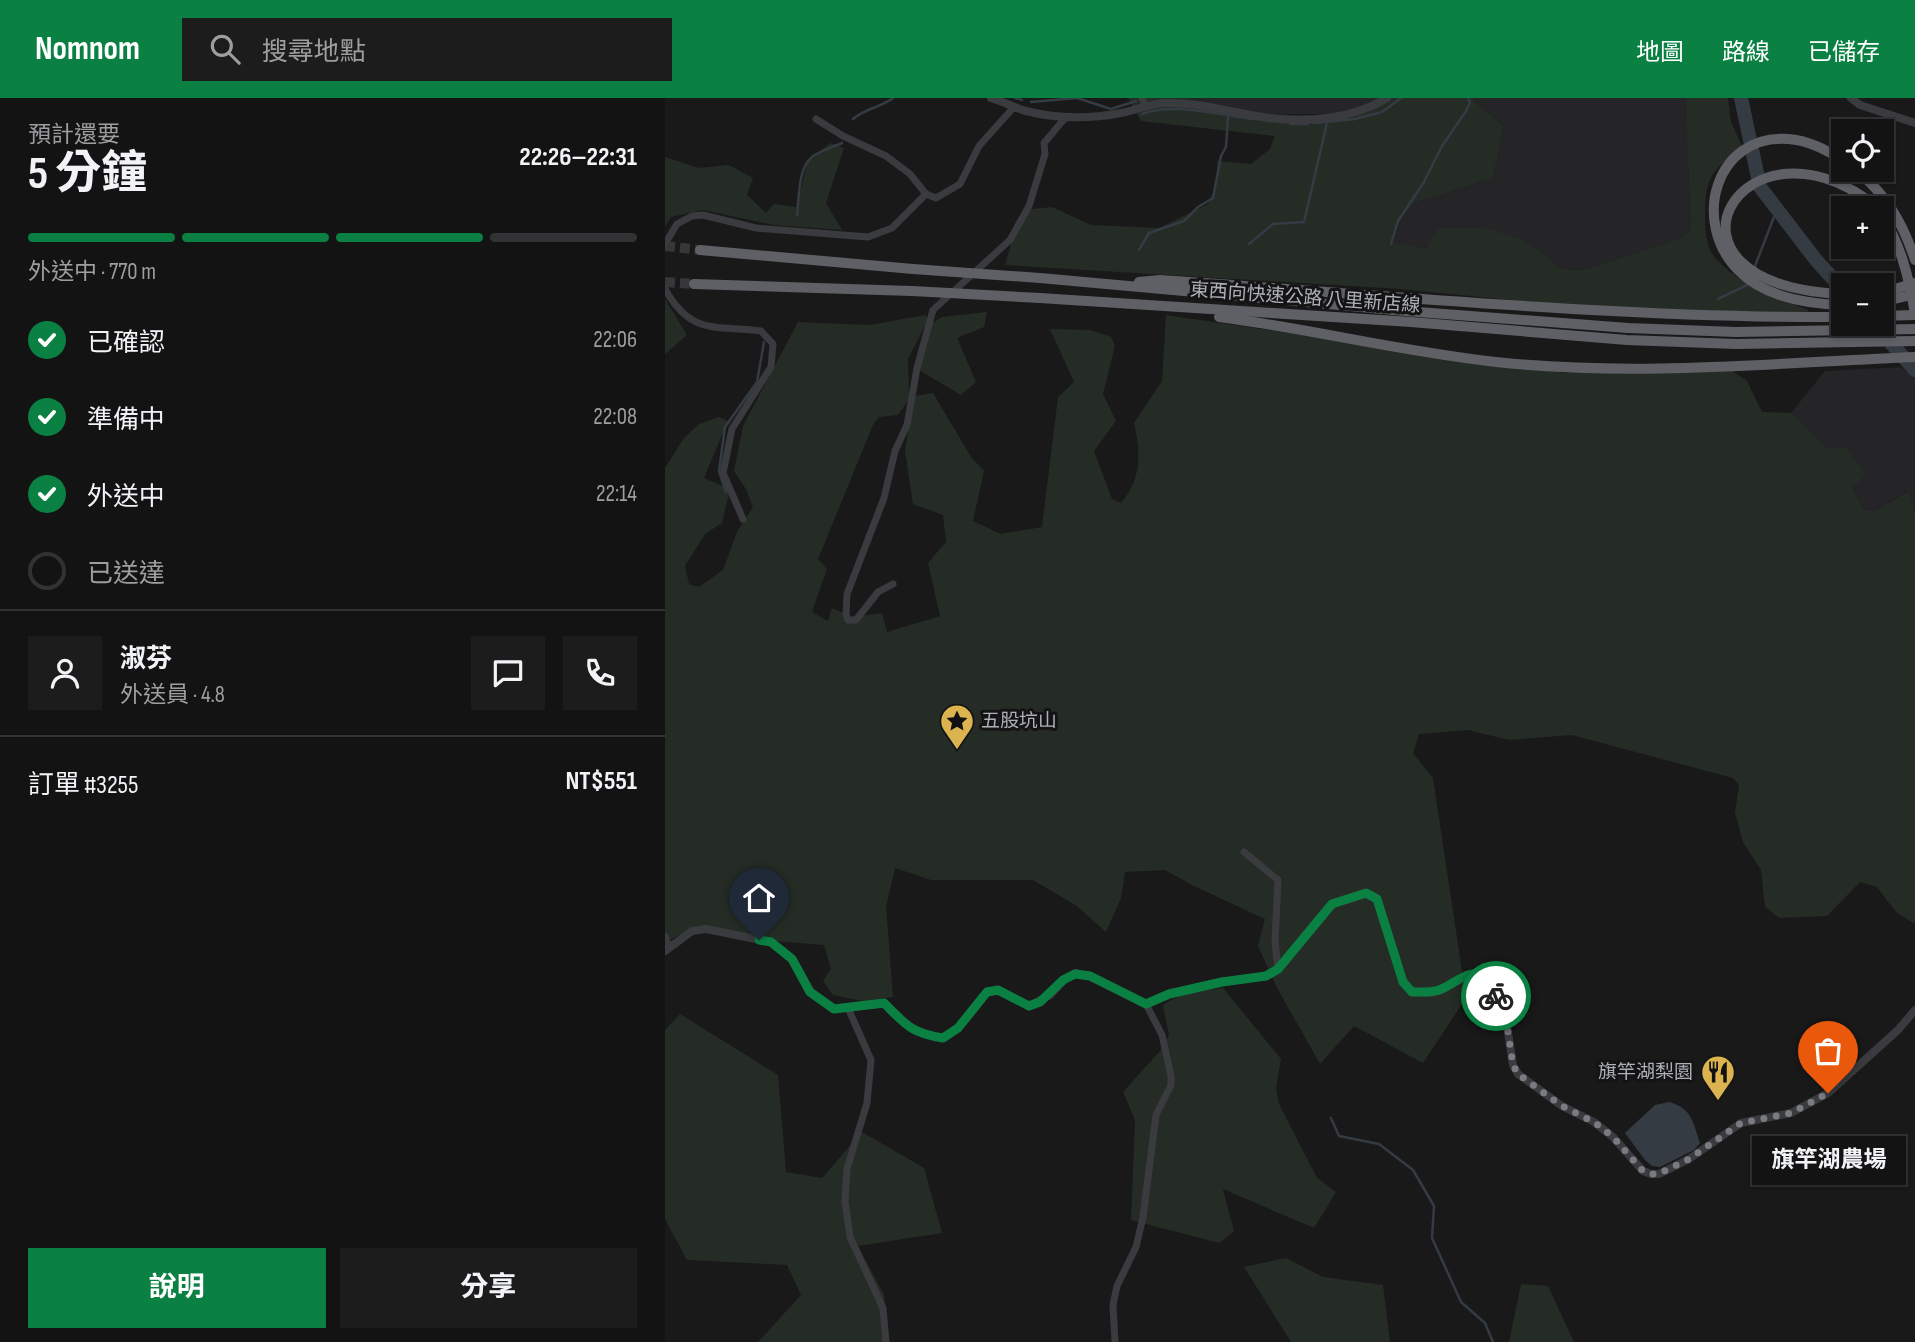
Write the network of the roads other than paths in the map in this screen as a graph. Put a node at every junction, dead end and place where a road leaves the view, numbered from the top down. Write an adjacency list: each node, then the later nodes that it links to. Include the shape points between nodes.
1 (991, 98): 5 (street)
2 (1387, 98): 4 (street, via 1343,116 1305,119)
3 (1851, 98): 8 (street, via 1860,106)
4 (1143, 102): 6 (street, via 1122,113)
5 (1014, 107): 6 (street); 13 (street, via 979,146 960,184 936,198)
6 (1079, 118): 36 (street, via 1065,118 1044,143 1045,154 1029,206 1010,240 933,310 907,425 847,594 848,620 856,620 878,592)
7 (816, 119): 13 (street, via 885,156 910,174)
8 (1915, 123)
9 (1831, 153): 27 (highway, via 1789,139 1747,148 1726,170 1712,209 1724,253 1739,272 1788,298)
10 (1765, 154): 14 (highway, via 1789,150 1807,154)
11 (1870, 182): 18 (highway, via 1897,215)
12 (1728, 193): 24 (highway, via 1725,222 1745,261 1788,285)
13 (926, 194): 16 (street, via 892,228 868,237 756,228 703,215 677,224)
14 (1866, 196)
15 (1894, 237): 29 (highway, bridge)
16 (665, 244)
17 (700, 250): 21 (highway, 東西向快速公路 八里新店線, bridge)
18 (1915, 260)
19 (1915, 283): 23 (highway)
20 (694, 284): 28 (highway, 東西向快速公路 八里新店線, bridge, via 912,291)
21 (1112, 285): 31 (highway, via 1160,280 1734,317); 32 (highway, 東西向快速公路 八里新店線, via 1628,328 1736,332)
22 (665, 289): 35 (street, via 679,310 707,328 761,331 773,344 771,367 732,429 723,472)
23 (1894, 289)
24 (1831, 293)
25 (1915, 294): 26 (highway)
26 (1894, 299)
27 (1831, 304)
28 (1136, 306): 33 (highway, 東西向快速公路 八里新店線, via 1736,344); 34 (highway, via 1293,327 1417,352 1576,368)
29 (1915, 315): 30 (highway)
30 (1894, 316)
31 (1831, 317)
32 (1915, 329)
33 (1915, 341)
34 (1915, 357)
35 (743, 519)
36 (893, 584)
37 (1244, 852): 40 (street, via 1278,880)
38 (665, 936): 39 (street)
39 (667, 949): 42 (street, via 692,931 706,929 771,942 792,959 810,992 834,1009)
40 (1278, 969): 41 (street, via 1266,976 1169,994); 43 (street, via 1332,904 1359,894 1373,895 1403,982 1412,992 1429,993 1467,975 1486,978 1507,1026 1518,1074 1562,1106 1594,1122 1651,1174 1689,1159 1741,1123 1791,1113 1828,1093)
41 (1146, 1004): 42 (street, via 1090,976 1075,974 1029,1006 998,990 987,992 958,1028 943,1038 921,1035 884,1003); 45 (street, via 1162,1035 1171,1085 1156,1115 1136,1247 1117,1286)
42 (848, 1008): 44 (street, via 871,1060 867,1103 847,1169 845,1200 850,1237 883,1308)
43 (1915, 1010)
44 (886, 1342)
45 (1115, 1342)

